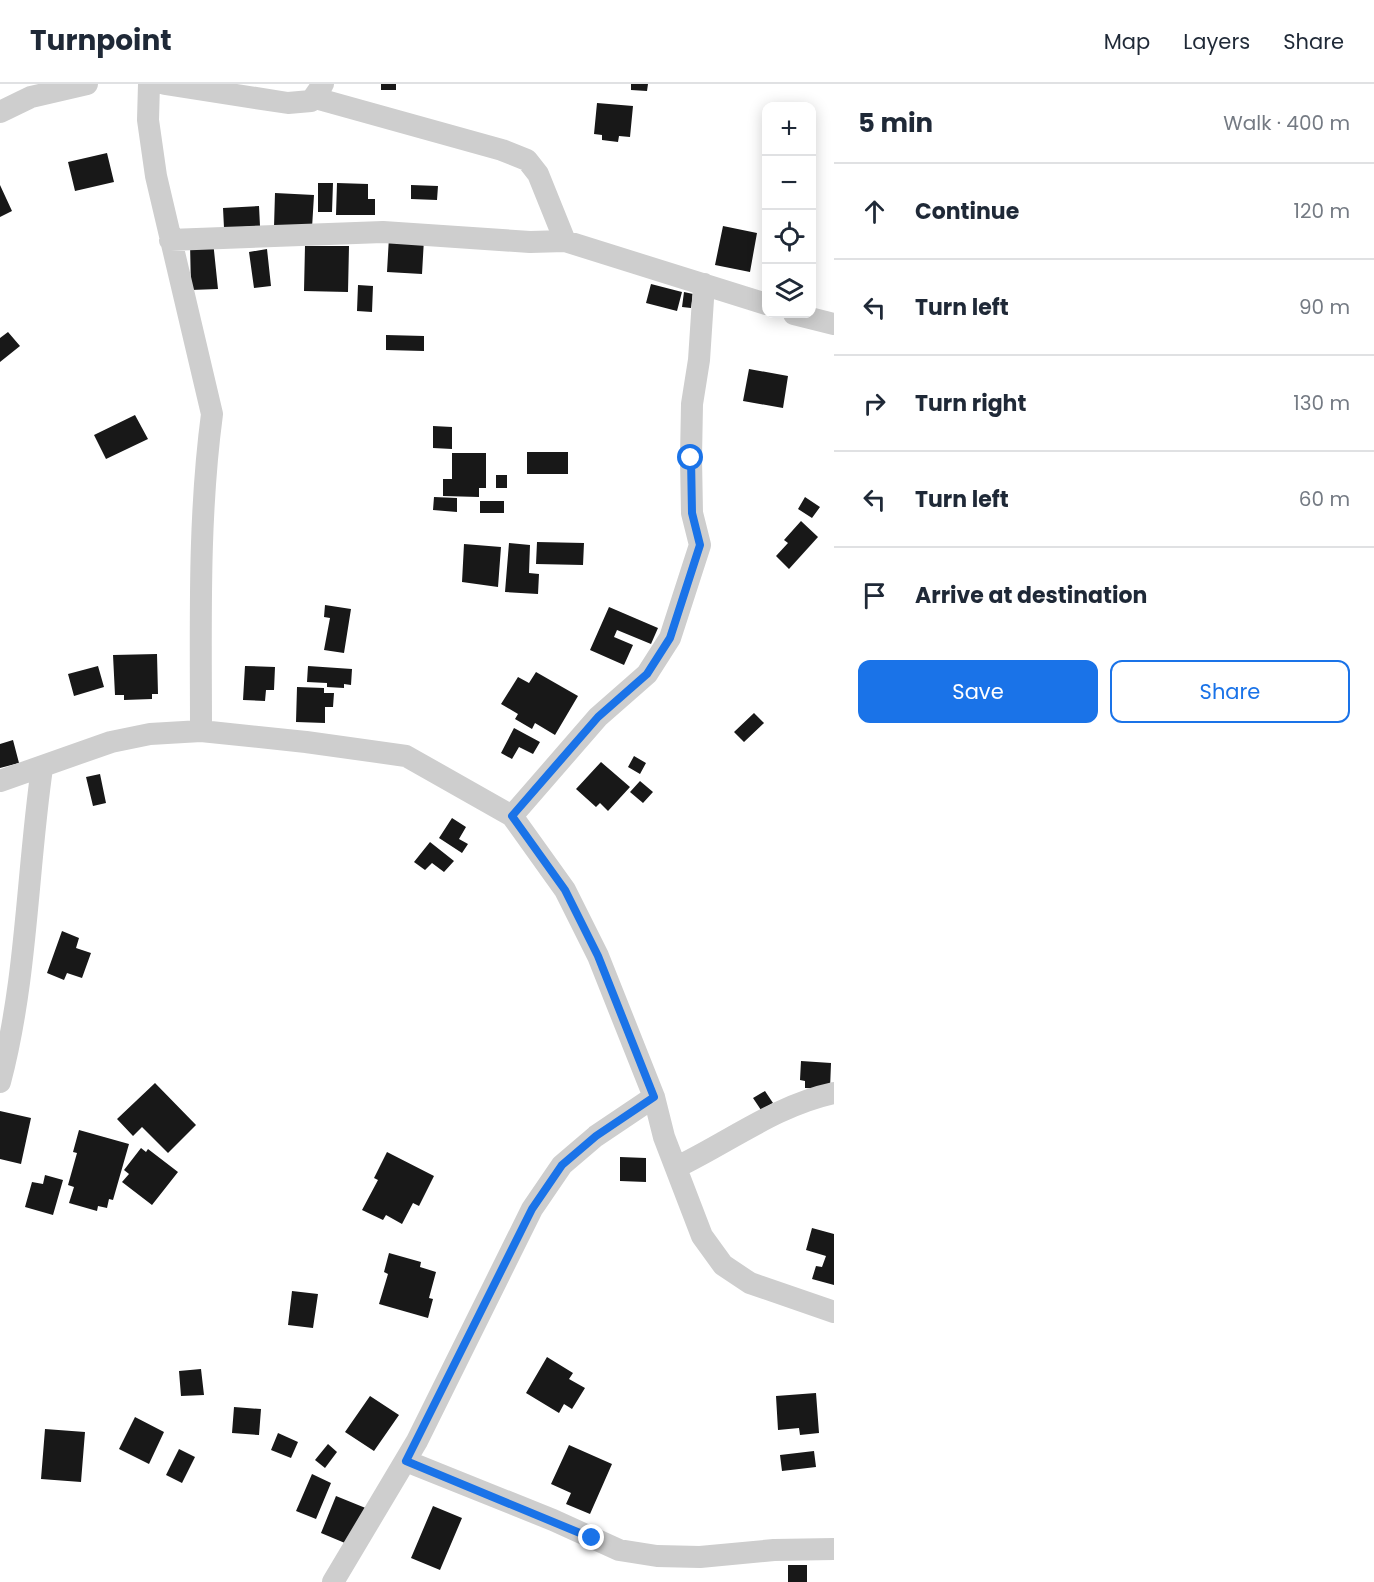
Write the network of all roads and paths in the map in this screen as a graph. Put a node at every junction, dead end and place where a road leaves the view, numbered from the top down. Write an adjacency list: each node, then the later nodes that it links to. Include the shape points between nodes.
1 (87, 84): 5 (street, via 31,98)
2 (149, 84): 6 (street, via 151,143)
3 (165, 84): 4 (street, via 288,103 305,102)
4 (319, 91): 7 (street, via 526,160 538,174)
5 (0, 112)
6 (170, 240): 7 (street, via 383,232 530,242); 12 (street, via 212,414 201,607)
7 (565, 240): 8 (street)
8 (704, 284): 9 (street); 15 (street, via 691,447 692,513 700,545 670,638 647,674 598,717)
9 (762, 303)
10 (810, 318): 11 (street)
11 (834, 324)
12 (201, 731): 13 (street, via 150,734 111,742); 15 (street, via 406,756)
13 (42, 768): 14 (street); 16 (street, via 20,967 9,1048)
14 (0, 781)
15 (512, 816): 18 (street, via 565,890 598,956)
16 (0, 1082)
17 (834, 1093): 19 (street, via 774,1114)
18 (654, 1097): 19 (street); 21 (street, via 596,1136 562,1165 532,1209)
19 (677, 1167): 20 (street, via 702,1236 723,1265 750,1283)
20 (834, 1312)
21 (406, 1461): 22 (street, via 619,1550 700,1557); 23 (street)
22 (834, 1548)
23 (333, 1582)

